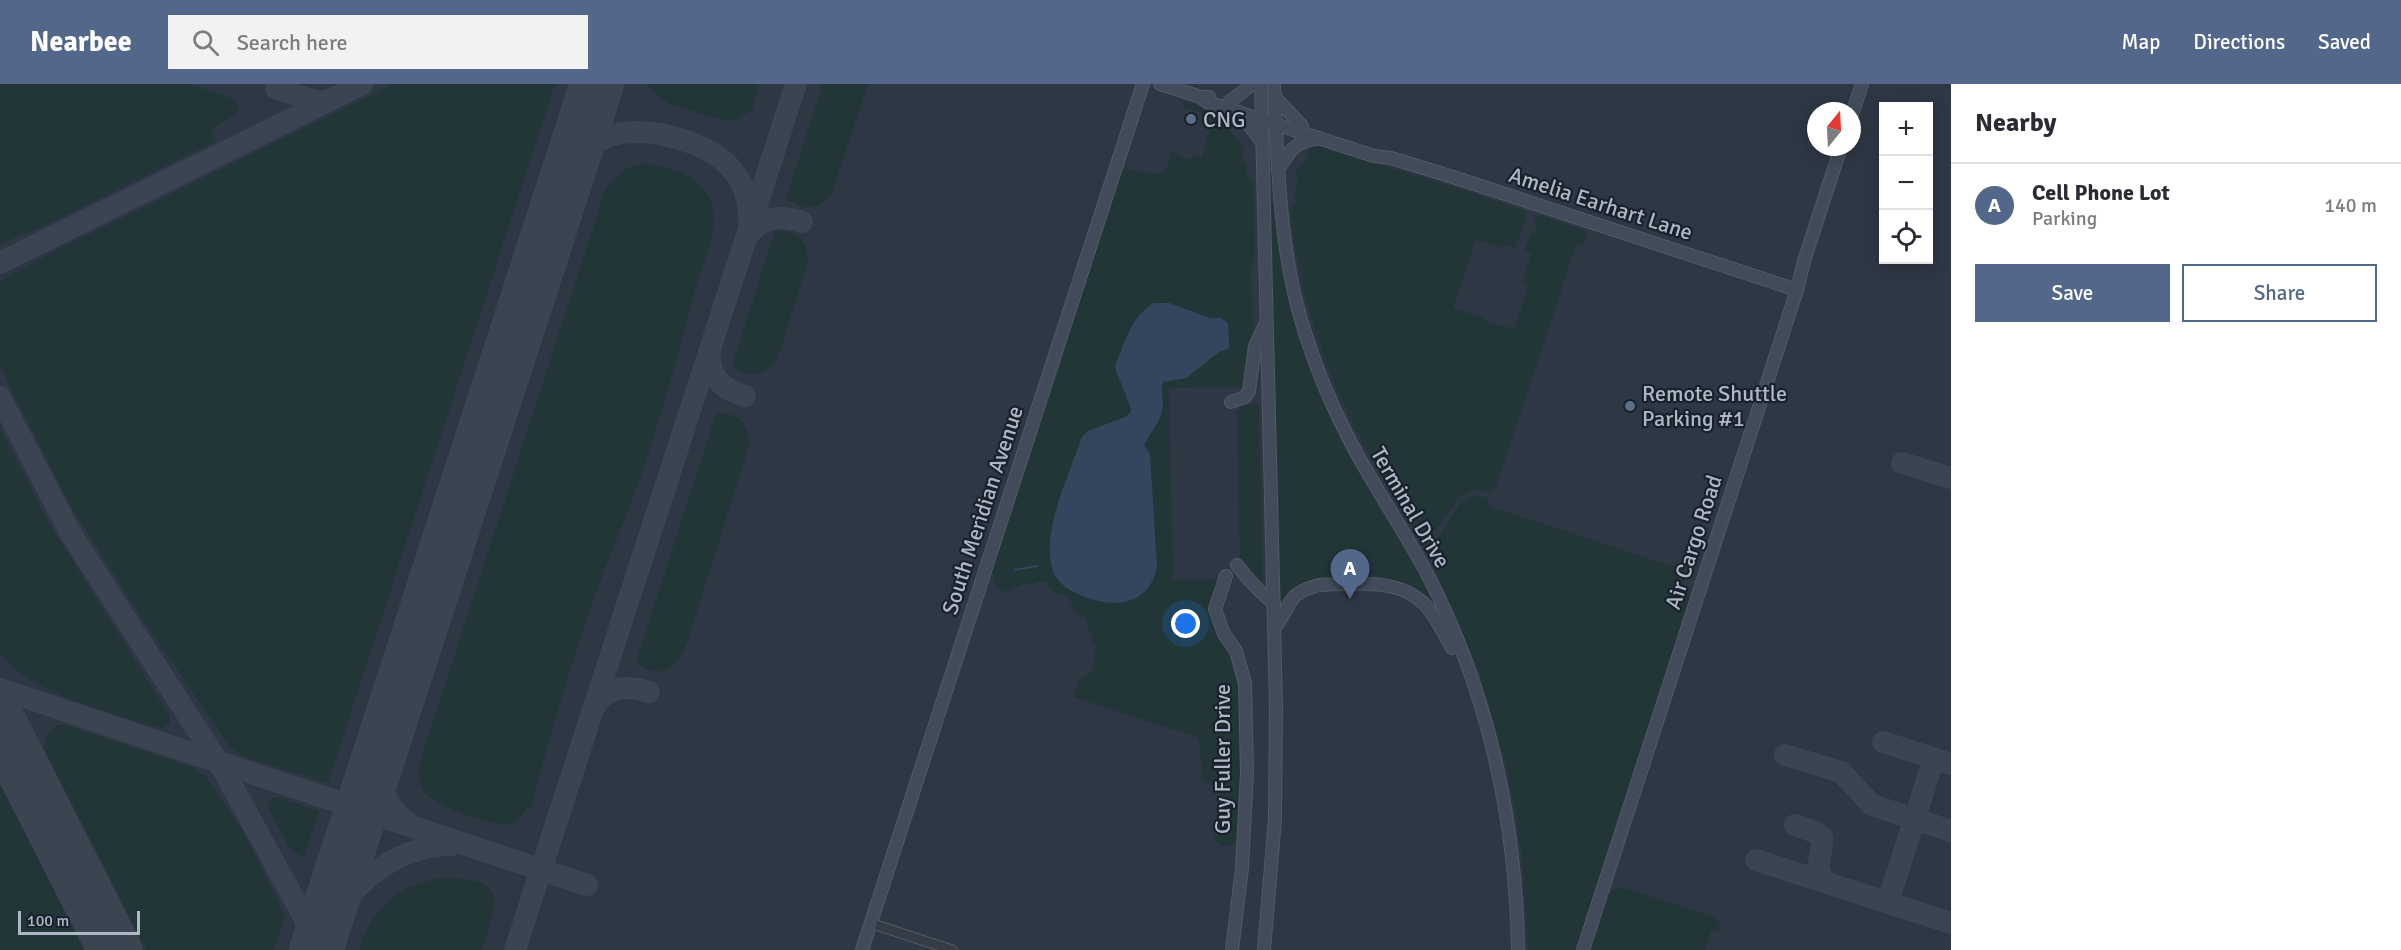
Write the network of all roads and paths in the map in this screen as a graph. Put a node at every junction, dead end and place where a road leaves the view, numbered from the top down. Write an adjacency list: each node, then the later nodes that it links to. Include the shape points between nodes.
1 (1143, 84): 27 (street, South Meridian Avenue)
2 (1160, 84): 7 (street, Amelia Earhart Lane)
3 (1253, 84): 8 (street)
4 (1261, 84): 11 (street)
5 (1862, 84): 9 (street)
6 (1274, 90): 12 (street, Terminal Drive); 13 (street)
7 (1201, 97): 8 (street, Amelia Earhart Lane); 10 (street, Amelia Earhart Lane)
8 (1229, 102): 11 (street, Amelia Earhart Lane)
9 (1856, 102)
10 (1239, 112): 11 (street, Amelia Earhart Lane); 15 (street)
11 (1262, 116): 12 (street, Amelia Earhart Lane); 15 (street)
12 (1276, 121): 13 (street, Amelia Earhart Lane); 14 (street, Amelia Earhart Lane); 18 (street, Terminal Drive)
13 (1302, 126): 17 (street, Amelia Earhart Lane, via 1376,150)
14 (1320, 138): 17 (street, Amelia Earhart Lane); 18 (street, via 1292,148)
15 (1262, 142): 20 (street)
16 (1838, 156): 19 (street, Air Cargo Road)
17 (1391, 159): 19 (street, Amelia Earhart Lane)
18 (1278, 170): 26 (street, Terminal Drive, via 1289,273 1316,363 1351,443 1426,572)
19 (1797, 290): 33 (street, Air Cargo Road)
20 (1267, 321): 21 (street, via 1255,346 1249,391 1245,397); 24 (street)
21 (1231, 402)
22 (1237, 565): 24 (street, via 1262,596)
23 (1226, 576): 30 (street, Guy Fuller Drive, via 1215,609 1224,634 1236,651 1245,683 1247,762 1242,868)
24 (1274, 603): 25 (street)
25 (1275, 628): 26 (street, via 1288,603 1300,592 1319,585 1381,584 1403,590 1430,610); 31 (street, via 1275,792)
26 (1472, 680): 32 (street, Terminal Drive, via 1498,768 1510,835)
27 (870, 923): 28 (street, South Meridian Avenue); 29 (street)
28 (862, 950)
29 (952, 950)
30 (1232, 950)
31 (1264, 950)
32 (1518, 950)
33 (1582, 950)

